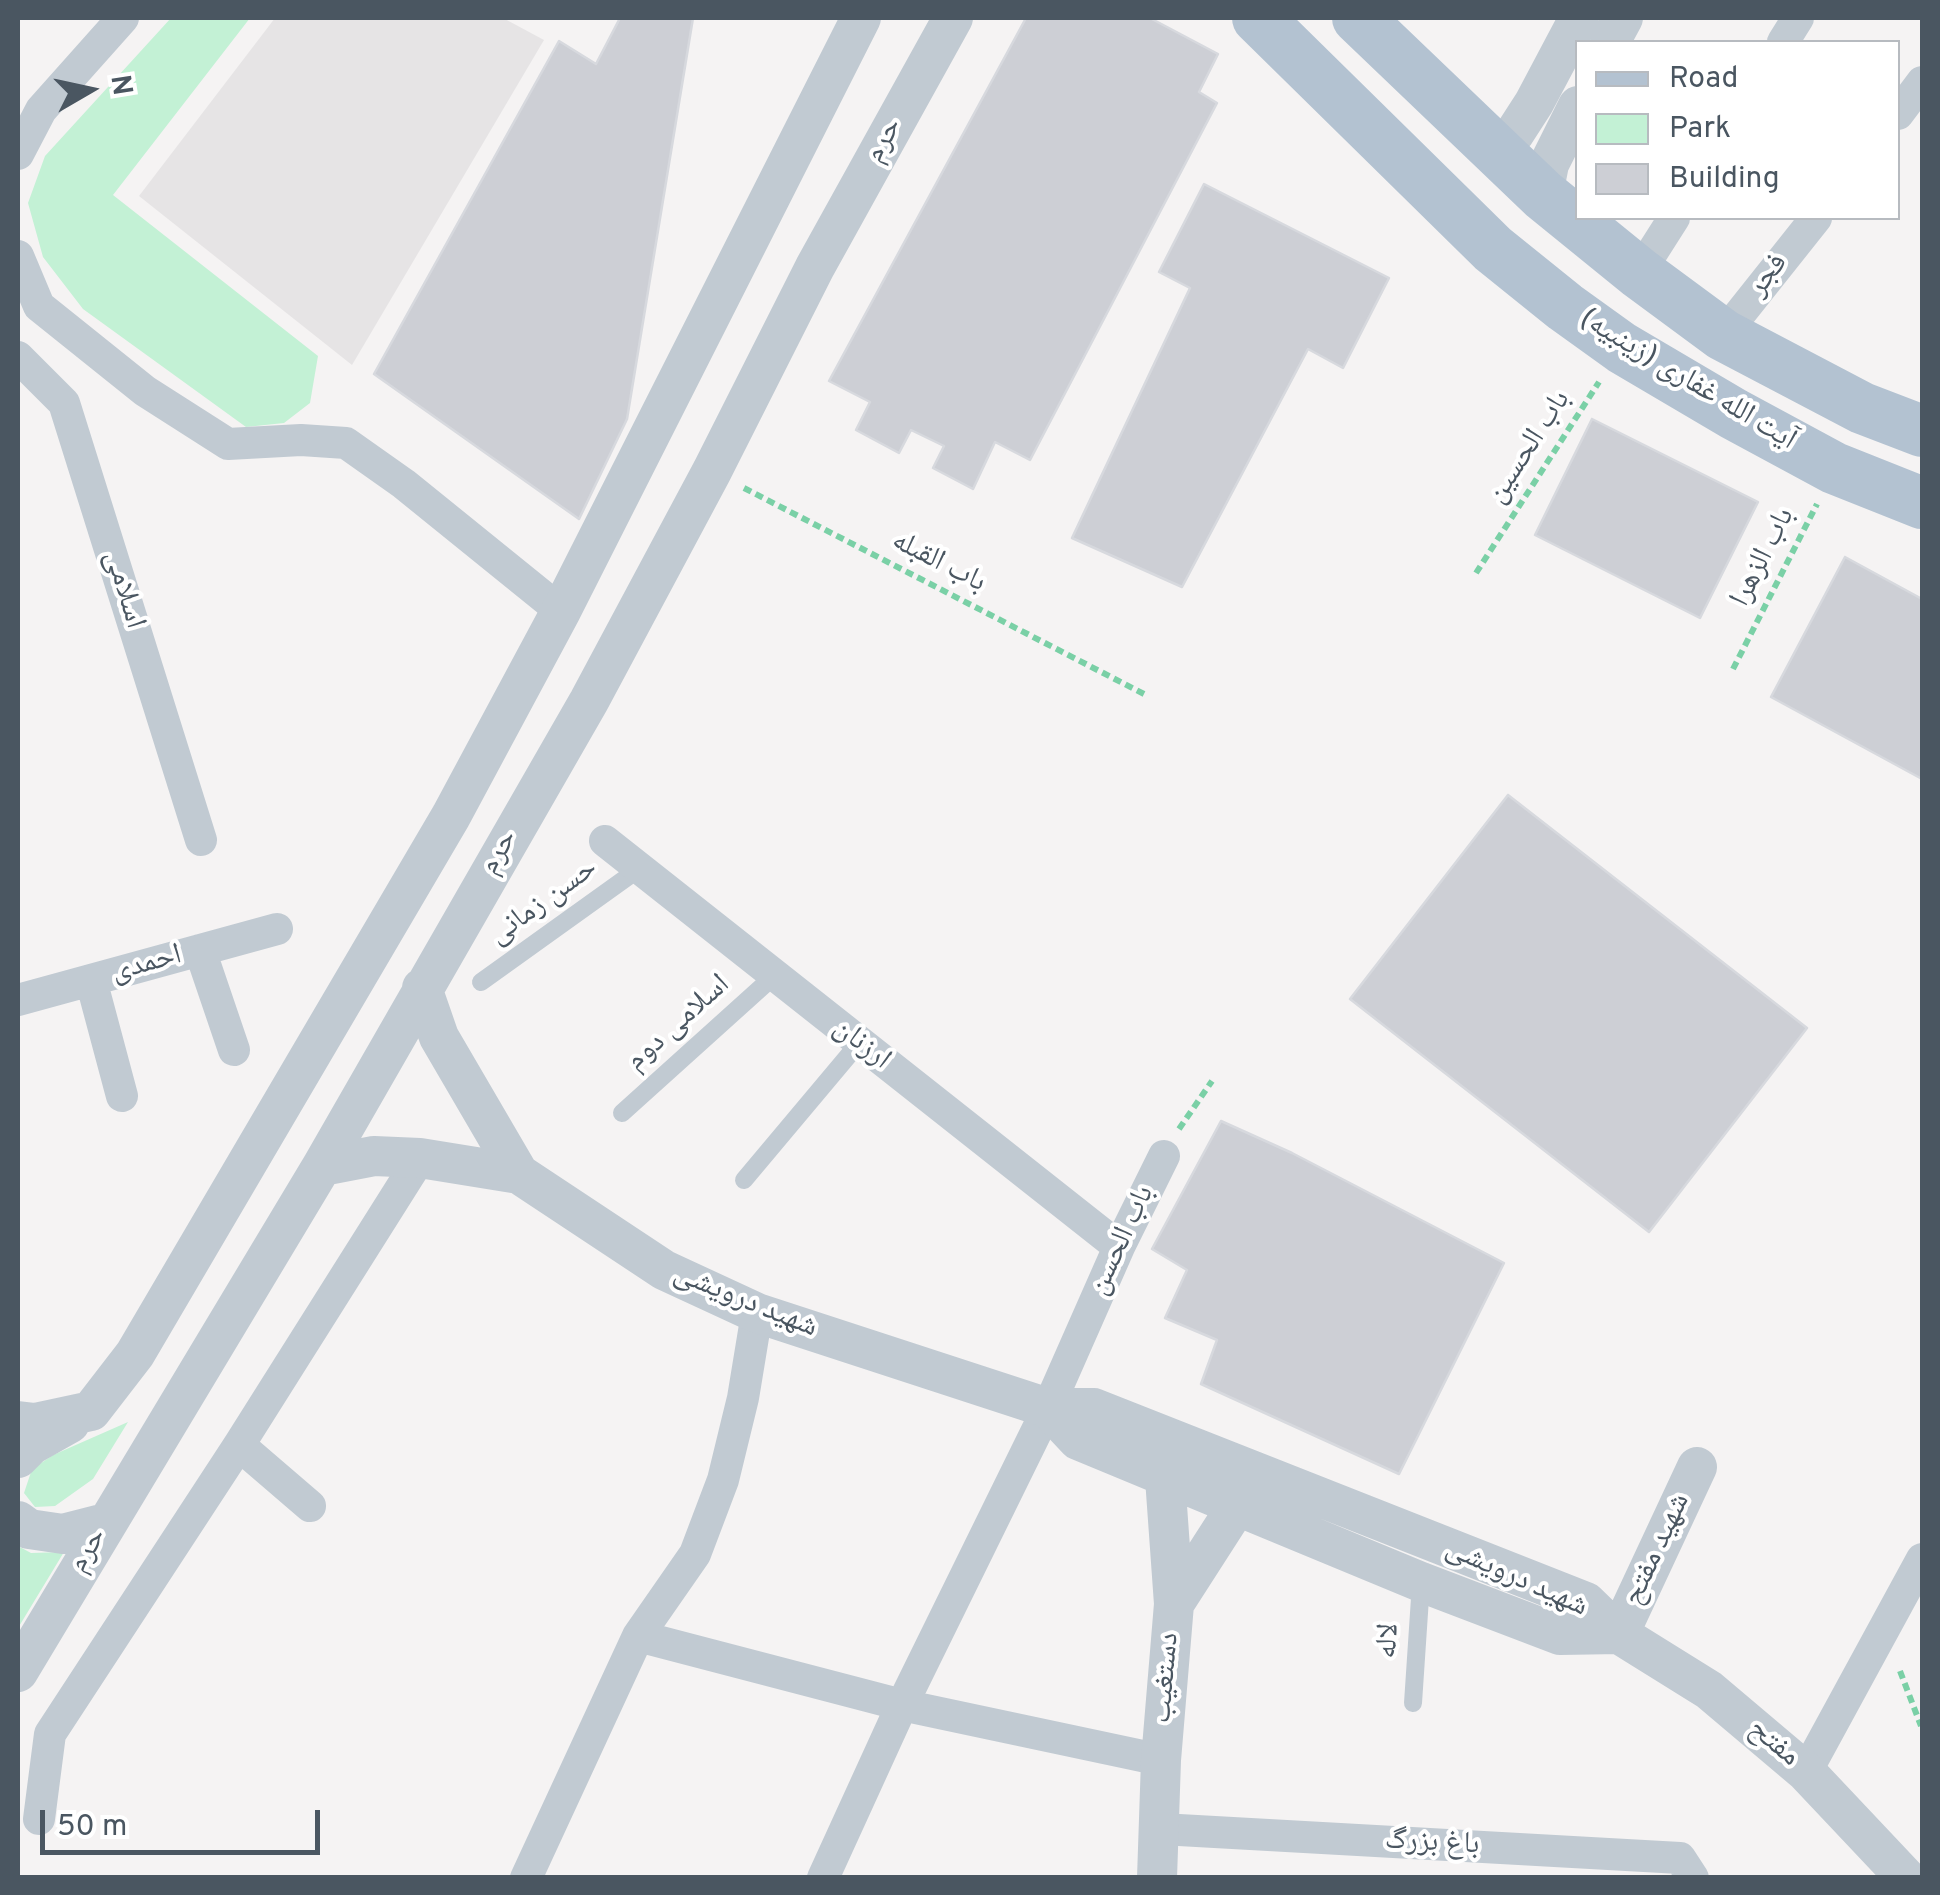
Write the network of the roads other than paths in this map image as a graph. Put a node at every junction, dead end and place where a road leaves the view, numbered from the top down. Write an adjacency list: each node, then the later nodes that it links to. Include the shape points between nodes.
1 (122, 18): 15 (street, via 41,110)
2 (860, 18): 25 (street, حرم)
3 (952, 18): 34 (street, حرم, via 589,701)
4 (1258, 18): 24 (main road, آیت الله غفاری (زینبیه), via 1493,248 1622,348 1834,468)
5 (1358, 18): 14 (main road, آیت الله غفاری (زینبیه))
6 (1579, 18): 12 (street)
7 (1623, 18): 9 (street)
8 (1798, 18): 10 (street)
9 (1611, 40)
10 (1783, 40)
11 (1922, 82): 13 (street)
12 (1560, 111): 14 (street); 16 (street)
13 (1900, 111)
14 (1490, 148): 16 (main road, آیت الله غفاری (زینبیه))
15 (18, 154)
16 (1543, 195): 20 (main road, آیت الله غفاری (زینبیه))
17 (1673, 220): 20 (street)
18 (1814, 220): 21 (street, فجر)
19 (18, 256): 25 (street, via 39,306 145,391 228,444 346,443)
20 (1639, 274): 21 (main road, آیت الله غفاری (زینبیه))
21 (1722, 336): 23 (main road, آیت الله غفاری (زینبیه))
22 (18, 358): 26 (street, اسلامی, via 64,404)
23 (1922, 431)
24 (1922, 502)
25 (560, 611): 48 (street, حرم, via 451,816 135,1354)
26 (202, 840)
27 (605, 841): 28 (street, ارزنان)
28 (640, 868): 31 (street, ارزنان); 33 (lane, حسن زمانی)
29 (277, 929): 30 (street, احمدی)
30 (200, 950): 32 (street, احمدی); 37 (street)
31 (774, 976): 36 (street, ارزنان); 39 (lane, اسلامی دوم)
32 (90, 980): 35 (street, احمدی); 38 (street)
33 (481, 982)
34 (422, 988): 42 (street, حرم); 43 (street, شهید درویشی, via 440,1036)
35 (18, 1000)
36 (858, 1043): 44 (lane); 45 (street, ارزنان)
37 (234, 1050)
38 (122, 1096)
39 (622, 1113)
40 (1164, 1156): 45 (street, باب الحسن)
41 (420, 1158): 42 (street, شهید درویشی, via 374,1156); 43 (street, شهید درویشی); 50 (street)
42 (322, 1166): 57 (street, حرم)
43 (519, 1174): 46 (street, شهید درویشی, via 664,1270)
44 (744, 1180)
45 (1119, 1247): 47 (street, باب الحسن)
46 (757, 1313): 47 (street, شهید درویشی); 62 (street, via 723,1480 696,1554)
47 (1048, 1408): 53 (street, شهید درویشی, via 1078,1440); 61 (street, شهید درویشی, via 1094,1408 1586,1602); 65 (street, باب الحسن)
48 (91, 1411): 49 (street); 51 (street)
49 (18, 1420)
50 (239, 1445): 54 (street); 68 (street, via 50,1734)
51 (18, 1458)
52 (1697, 1466): 61 (street, شهید مفتح)
53 (1164, 1478): 55 (street, شهید درویشی); 60 (street, دستغیب)
54 (310, 1506)
55 (1237, 1506): 59 (street, شهید درویشی); 60 (street)
56 (18, 1521): 57 (street, via 64,1534)
57 (106, 1523): 63 (street, حرم)
58 (1922, 1562): 67 (street)
59 (1421, 1582): 61 (street, شهید درویشی, via 1560,1635); 64 (lane, لاله)
60 (1174, 1604): 66 (street, دستغیب)
61 (1619, 1634): 67 (street, مفتح, via 1709,1690)
62 (638, 1636): 65 (street); 70 (street)
63 (18, 1672)
64 (1413, 1703)
65 (902, 1705): 66 (street); 71 (street, باب الحسن)
66 (1160, 1760): 69 (street, دستغیب)
67 (1806, 1772): 74 (street, مفتح)
68 (38, 1819)
69 (1161, 1829): 72 (street, دستغیب); 73 (street, باغ بزرگ, via 1680,1858)
70 (526, 1878)
71 (823, 1878)
72 (1157, 1878)
73 (1693, 1878)
74 (1906, 1878)

